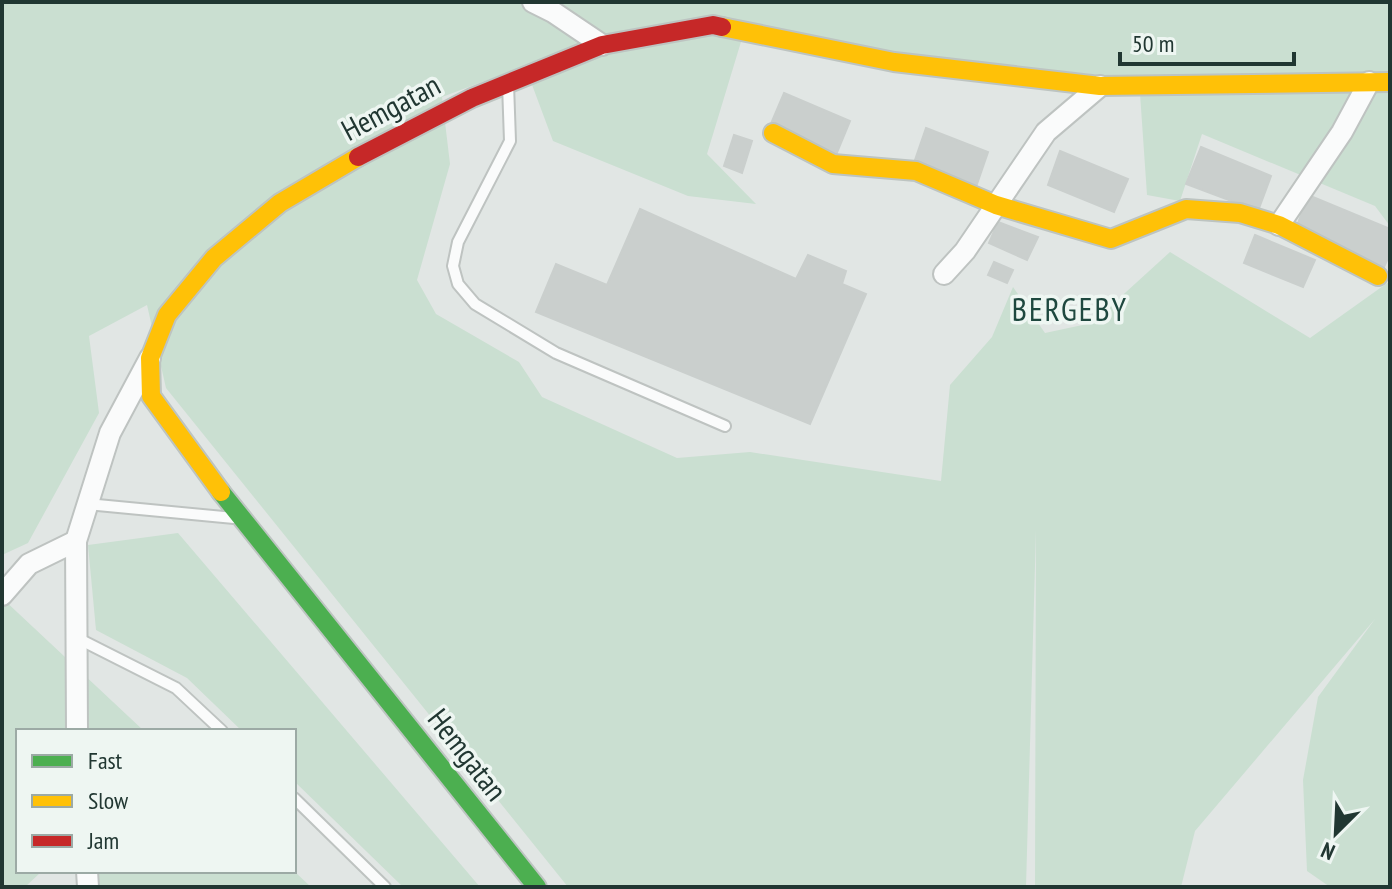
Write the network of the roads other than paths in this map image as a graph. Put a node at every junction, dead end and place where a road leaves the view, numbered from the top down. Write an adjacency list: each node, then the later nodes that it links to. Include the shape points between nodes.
1 (533, 2): 2 (street)
2 (602, 45): 5 (street, Hemgatan); 6 (street, Hemgatan, via 713,25 894,62)
3 (1369, 82): 4 (street, Hemgatan); 6 (street, Hemgatan); 9 (street)
4 (1390, 82)
5 (508, 83): 12 (street, Hemgatan, via 364,153 280,203 214,258 167,315); 13 (lane, via 510,141 458,242 453,266 458,284 475,304 556,353)
6 (1100, 86): 8 (street, via 1046,132)
7 (773, 133): 8 (street, via 833,164 916,171)
8 (996, 205): 9 (street, via 1111,239 1186,209 1240,213); 10 (street)
9 (1279, 225): 11 (street)
10 (944, 274)
11 (1378, 276)
12 (150, 358): 14 (street, via 110,433); 15 (street, Hemgatan, via 151,396)
13 (725, 426)
14 (87, 504): 15 (lane); 16 (street)
15 (244, 519): 23 (street, Hemgatan)
16 (76, 541): 17 (street, via 29,564); 18 (street)
17 (2, 595)
18 (75, 637): 19 (street); 20 (lane, via 176,688)
19 (77, 729)
20 (220, 729)
21 (296, 800): 22 (lane)
22 (385, 887)
23 (537, 887)

